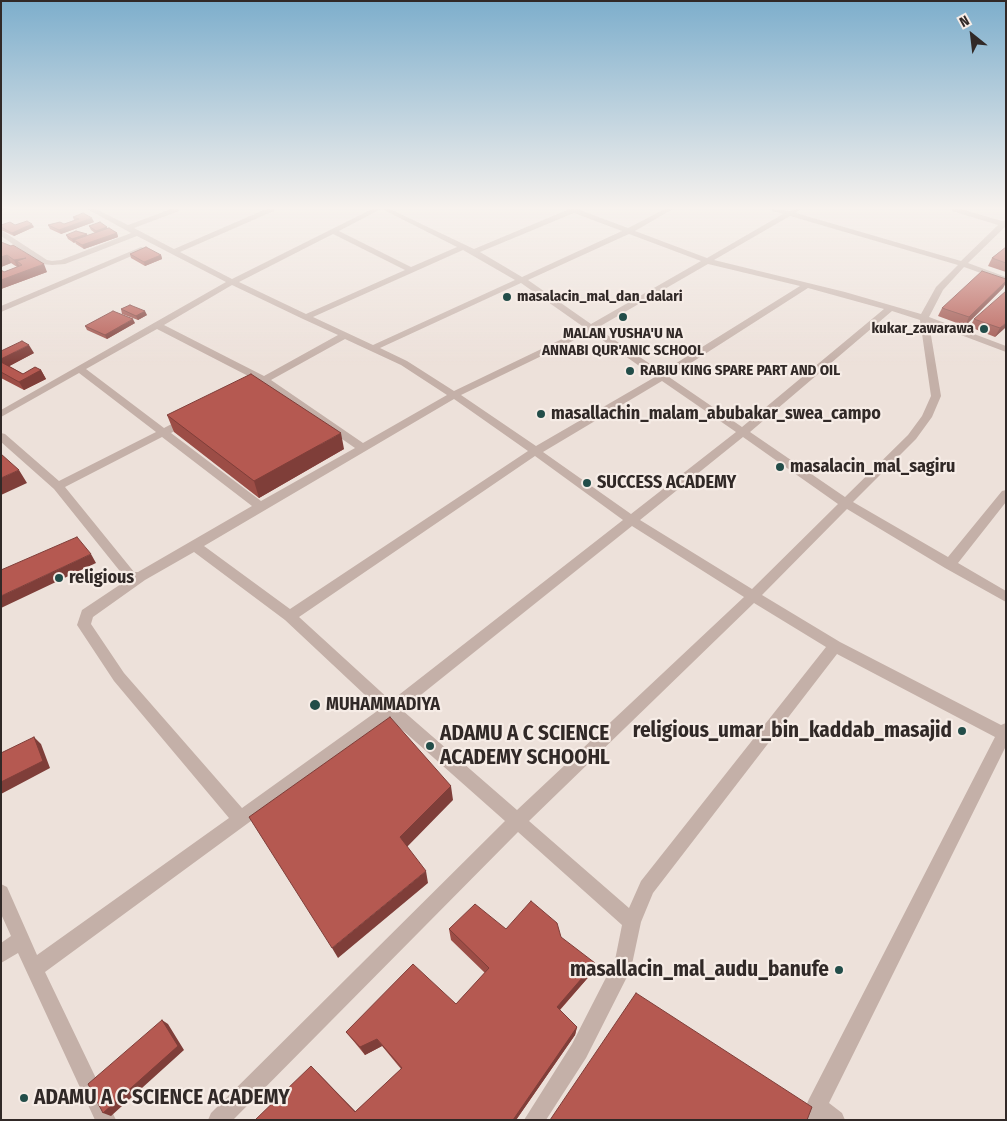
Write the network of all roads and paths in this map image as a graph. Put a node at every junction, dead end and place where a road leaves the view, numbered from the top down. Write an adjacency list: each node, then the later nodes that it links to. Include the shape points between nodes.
1 (44, 261): 2 (street)
2 (64, 261)
3 (115, 261): 21 (street)
4 (191, 261): 18 (street)
5 (273, 261): 18 (street)
6 (393, 261): 15 (street)
7 (431, 261): 15 (street)
8 (489, 261): 16 (street)
9 (562, 261): 16 (street)
10 (708, 261): 25 (street)
11 (709, 261): 19 (street)
12 (955, 261): 14 (street)
13 (966, 261): 14 (street)
14 (963, 264): 17 (street); 23 (street, via 939,289)
15 (411, 270): 22 (street)
16 (520, 280): 25 (street); 28 (street)
17 (1006, 280)
18 (232, 282): 22 (street); 24 (street)
19 (806, 286): 20 (street); 31 (street)
20 (890, 308): 23 (street); 38 (street)
21 (1, 309)
22 (306, 317): 26 (street)
23 (924, 318): 29 (street); 44 (street, via 936,396 927,417 912,437)
24 (158, 325): 30 (street); 32 (street)
25 (591, 328): 31 (street); 34 (street)
26 (345, 335): 28 (street); 32 (street)
27 (1006, 338): 29 (street)
28 (373, 348): 34 (street, via 404,363)
29 (1001, 348)
30 (80, 369): 35 (street); 37 (street)
31 (662, 377): 38 (street); 41 (street)
32 (264, 380): 33 (street); 40 (street)
33 (238, 393)
34 (454, 395): 40 (street); 41 (street)
35 (1, 414)
36 (196, 415): 37 (street)
37 (162, 432): 42 (street); 45 (street)
38 (743, 432): 44 (street); 46 (street)
39 (1, 436): 42 (street)
40 (363, 448): 45 (street)
41 (534, 452): 46 (street); 52 (street)
42 (58, 486): 49 (street, via 130,576)
43 (1006, 494): 48 (street)
44 (847, 504): 48 (street); 50 (street)
45 (260, 507): 47 (street)
46 (631, 520): 50 (street); 54 (street)
47 (195, 546): 49 (street); 52 (street)
48 (949, 565): 51 (street)
49 (140, 577): 56 (street, via 87,614 84,625 119,677)
50 (753, 596): 53 (street); 57 (street)
51 (1006, 597)
52 (290, 616): 54 (street)
53 (835, 646): 55 (street); 59 (street, via 647,887)
54 (391, 710): 56 (street); 57 (street)
55 (1005, 733): 63 (street)
56 (240, 818): 62 (street)
57 (518, 821): 59 (street); 65 (street)
58 (1, 893): 60 (street)
59 (632, 922): 66 (street, via 624,962 584,1042)
60 (21, 940): 61 (street); 62 (street)
61 (1, 954)
62 (34, 969): 64 (street)
63 (813, 1113): 67 (street)
64 (106, 1120)
65 (218, 1120)
66 (534, 1120)
67 (835, 1120)

